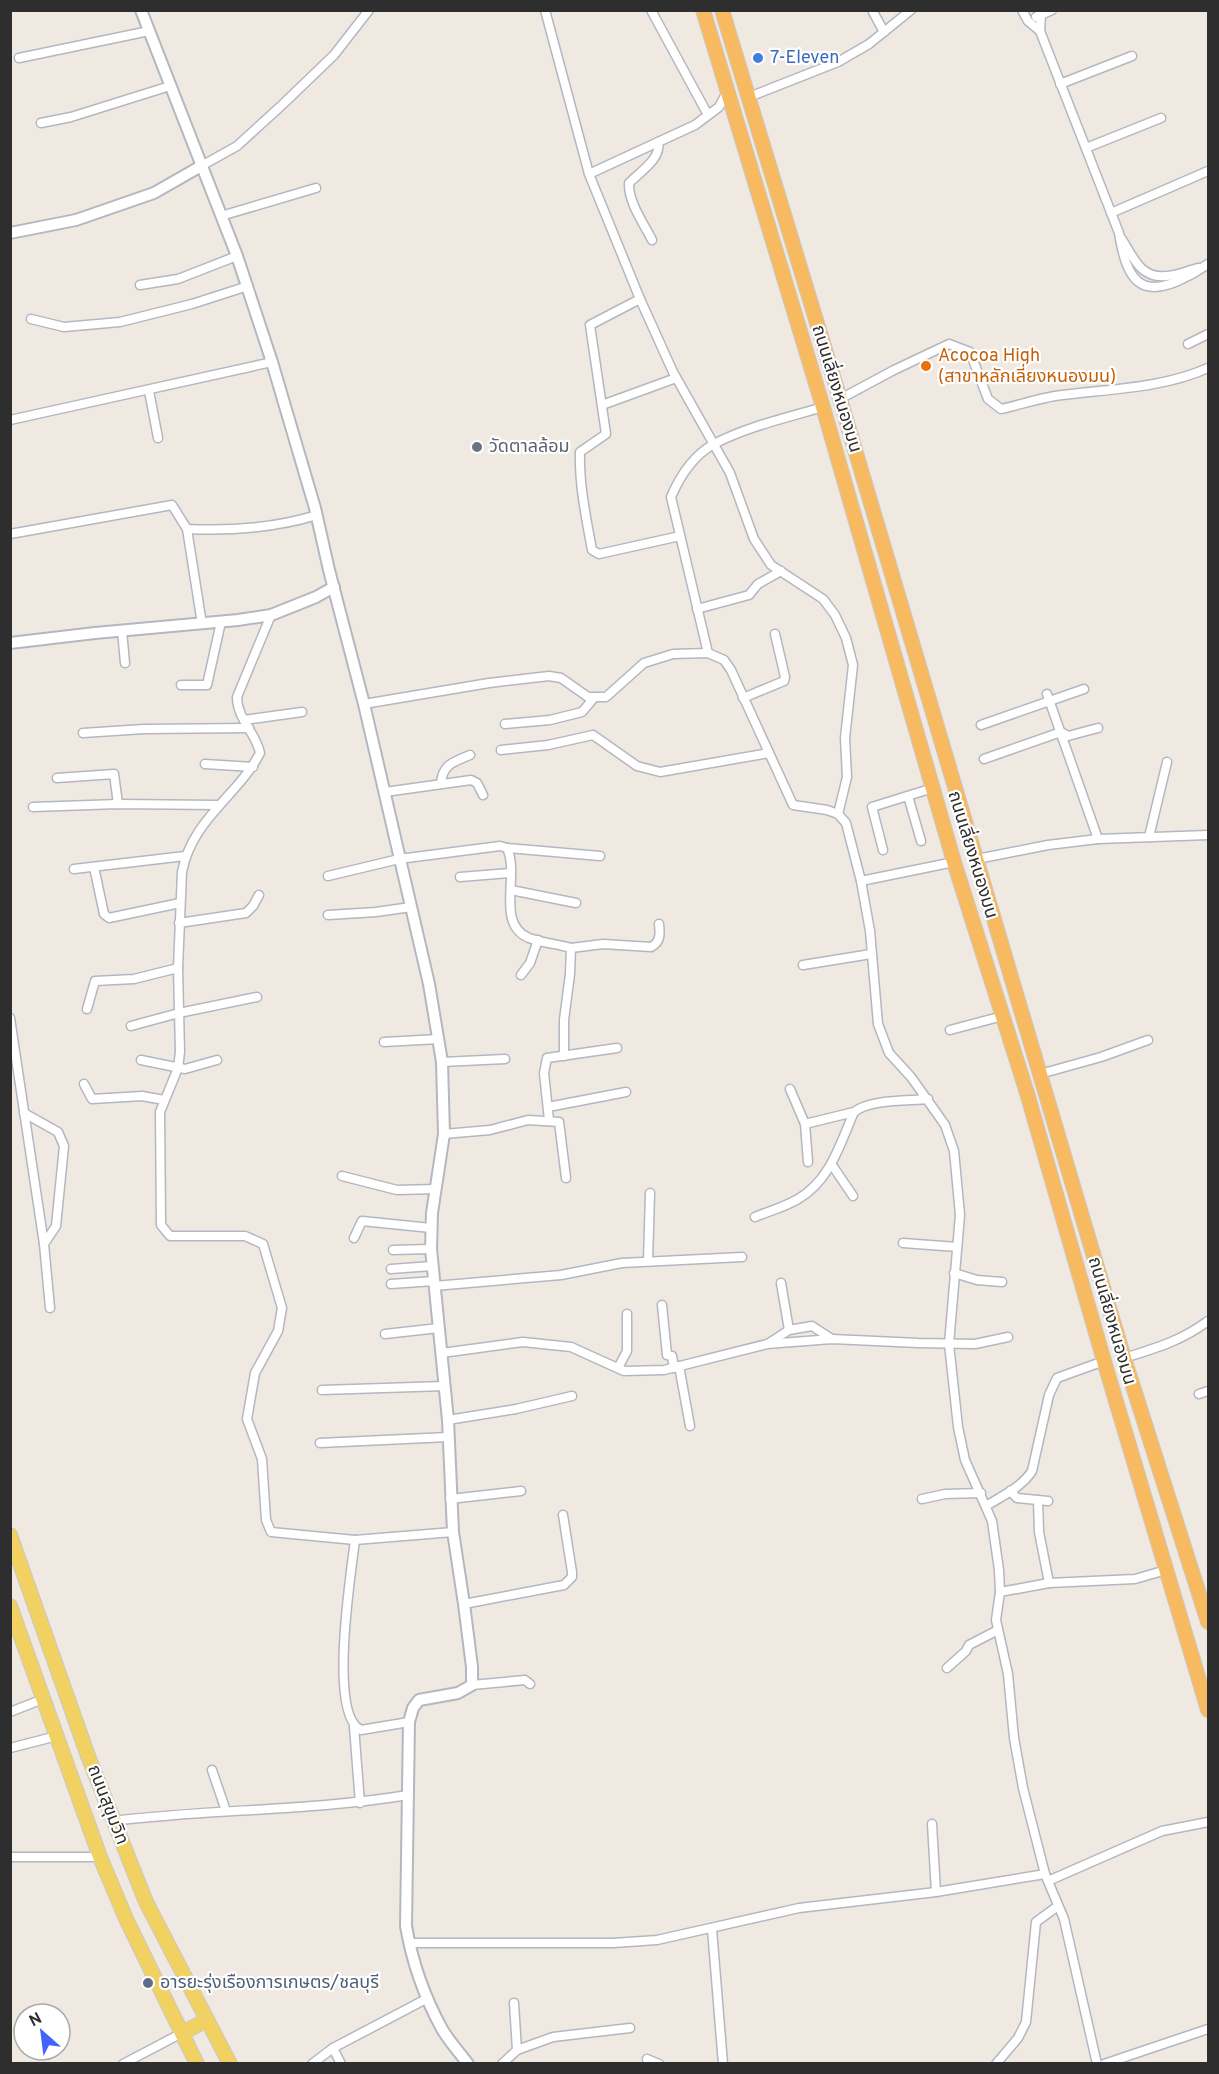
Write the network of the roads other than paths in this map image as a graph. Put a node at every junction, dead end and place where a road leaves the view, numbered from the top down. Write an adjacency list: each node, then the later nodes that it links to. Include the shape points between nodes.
1 (141, 10): 13 (street)
2 (369, 10): 27 (street, via 334,55 274,112 237,146)
3 (545, 10): 29 (street)
4 (651, 10): 22 (street)
5 (703, 10): 20 (highway, ถนนเลี่ยงหนองมน)
6 (722, 10): 21 (highway, ถนนเลี่ยงหนองมน)
7 (872, 10): 15 (street)
8 (912, 10): 15 (street)
9 (1022, 10): 12 (street)
10 (1052, 10): 11 (street)
11 (1040, 13): 12 (street); 14 (street)
12 (1028, 21): 14 (street)
13 (150, 31): 17 (street); 19 (street)
14 (1040, 31): 18 (street)
15 (884, 32): 21 (street, via 838,62)
16 (1132, 56): 18 (street)
17 (19, 58)
18 (1060, 84): 26 (street)
19 (170, 86): 24 (street); 27 (street)
20 (727, 92): 22 (street, via 719,107); 50 (highway, ถนนเลี่ยงหนองมน)
21 (749, 97): 48 (highway, ถนนเลี่ยงหนองมน)
22 (708, 115): 25 (street)
23 (1161, 118): 26 (street)
24 (41, 123)
25 (658, 142): 29 (street); 35 (street, via 656,156 629,183 632,201)
26 (1086, 148): 31 (street)
27 (203, 165): 32 (street); 33 (street, via 154,193 76,220)
28 (1209, 171): 31 (street)
29 (589, 174): 40 (street)
30 (316, 188): 32 (street)
31 (1111, 213): 34 (street)
32 (221, 216): 36 (street)
33 (10, 233)
34 (1119, 233): 37 (street, via 1146,273 1168,276); 37 (street, via 1126,265 1144,287 1165,285)
35 (652, 240)
36 (237, 256): 38 (street, via 178,279); 39 (street)
37 (1205, 266)
38 (140, 285)
39 (248, 286): 41 (street, via 120,322 64,327); 44 (street)
40 (640, 299): 46 (street); 49 (street, via 590,325)
41 (31, 320)
42 (1209, 334): 43 (street)
43 (1188, 344)
44 (272, 362): 47 (street); 54 (street)
45 (1209, 368): 48 (street, via 1166,383 1051,397 1001,409 988,399 970,352 949,344)
46 (676, 378): 49 (street); 53 (street)
47 (149, 391): 51 (street); 52 (street)
48 (840, 399): 69 (highway, ถนนเลี่ยงหนองมน)
49 (602, 405): 57 (street, via 606,434 580,452 584,511 592,550 599,554)
50 (823, 407): 53 (street); 70 (highway, ถนนเลี่ยงหนองมน)
51 (10, 420)
52 (158, 438)
53 (713, 444): 57 (street, via 679,478 671,496); 58 (street, via 730,473 754,539 771,565)
54 (317, 515): 55 (street, via 272,526); 59 (street)
55 (187, 529): 56 (street, via 172,505); 63 (street)
56 (10, 534)
57 (680, 536): 60 (street)
58 (781, 571): 60 (street, via 758,584 749,595); 101 (street, via 823,599 846,638 853,665 846,718 847,777)
59 (334, 587): 61 (street); 76 (street)
60 (697, 609): 67 (street)
61 (271, 615): 62 (street); 78 (street, via 237,697)
62 (221, 622): 63 (street); 71 (street, via 207,685)
63 (202, 624): 64 (street)
64 (122, 631): 66 (street); 68 (street)
65 (775, 634): 73 (street, via 784,681)
66 (10, 643)
67 (708, 653): 73 (street, via 724,660 731,669); 75 (street, via 673,654 644,663 606,697)
68 (126, 663)
69 (922, 674): 70 (highway); 111 (highway, ถนนเลี่ยงหนองมน)
70 (902, 681): 94 (highway, ถนนเลี่ยงหนองมน)
71 (181, 686)
72 (1084, 689): 74 (street)
73 (743, 698): 86 (street)
74 (1049, 698): 80 (street); 83 (street)
75 (593, 699): 76 (street, via 561,678 549,676); 79 (street, via 582,712)
76 (364, 704): 95 (street)
77 (302, 712): 78 (street)
78 (243, 720): 81 (street)
79 (506, 724)
80 (981, 725)
81 (249, 728): 84 (street); 91 (street, via 260,753)
82 (1098, 728): 83 (street, via 1068,736)
83 (1061, 732): 88 (street); 104 (street)
84 (83, 733)
85 (501, 750): 86 (street, via 593,735 637,766 660,772)
86 (769, 753): 101 (street, via 793,805)
87 (470, 755): 93 (street, via 451,763 441,774)
88 (984, 759)
89 (1167, 762): 103 (street)
90 (205, 764): 91 (street)
91 (253, 767): 99 (street)
92 (57, 778): 98 (street, via 114,774)
93 (441, 784): 95 (street); 96 (street, via 471,780)
94 (933, 788): 97 (street); 112 (highway, ถนนเลี่ยงหนองมน)
95 (384, 792): 110 (street)
96 (483, 795)
97 (908, 796): 105 (street); 107 (street, via 872,807)
98 (118, 804): 99 (street); 100 (street)
99 (218, 805): 108 (street)
100 (33, 807)
101 (838, 814): 118 (street, via 846,823)
102 (1209, 835): 103 (street)
103 (1149, 837): 104 (street)
104 (1098, 840): 111 (street)
105 (921, 841)
106 (507, 848): 109 (street); 110 (street); 115 (street)
107 (884, 850)
108 (185, 856): 113 (street); 121 (street)
109 (600, 856)
110 (399, 859): 116 (street); 123 (street)
111 (977, 859): 150 (highway, ถนนเลี่ยงหนองมน)
112 (954, 862): 118 (street); 136 (highway, ถนนเลี่ยงหนองมน)
113 (94, 867): 114 (street); 121 (street, via 106,917)
114 (74, 869)
115 (510, 873): 117 (street); 119 (street)
116 (328, 876)
117 (460, 877)
118 (861, 881): 129 (street)
119 (511, 890): 122 (street); 127 (street, via 511,918 516,930)
120 (259, 895): 125 (street, via 246,913)
121 (180, 903): 125 (street)
122 (576, 903)
123 (411, 907): 124 (street); 140 (street)
124 (328, 915)
125 (179, 923): 131 (street)
126 (659, 924): 128 (street, via 660,935 651,947 603,944)
127 (538, 940): 128 (street); 132 (street)
128 (571, 948): 144 (street)
129 (871, 954): 130 (street); 154 (street, via 878,1024 888,1053)
130 (803, 965)
131 (177, 969): 134 (street, via 134,979 95,981); 135 (street)
132 (521, 975)
133 (257, 997): 135 (street)
134 (87, 1009)
135 (179, 1013): 138 (street); 149 (street)
136 (1003, 1016): 139 (street); 199 (highway, ถนนเลี่ยงหนองมน)
137 (10, 1018): 158 (street)
138 (131, 1026)
139 (950, 1030)
140 (439, 1039): 142 (street); 148 (street)
141 (1148, 1040): 150 (street)
142 (384, 1042)
143 (617, 1048): 144 (street)
144 (564, 1056): 156 (street, via 547,1058 544,1073)
145 (505, 1059): 148 (street)
146 (141, 1060): 149 (street)
147 (217, 1060): 149 (street)
148 (442, 1062): 161 (street)
149 (178, 1068): 155 (street)
150 (1040, 1074): 198 (highway, ถนนเลี่ยงหนองมน)
151 (84, 1084): 155 (street, via 93,1099 142,1096)
152 (790, 1089): 160 (street)
153 (626, 1092): 156 (street)
154 (928, 1099): 157 (street, via 860,1107); 174 (street, via 945,1125 954,1151 960,1215)
155 (164, 1100): 220 (street, via 160,1112 161,1225 170,1236 245,1236 263,1244 282,1308 278,1331 255,1373 247,1419 262,1459 266,1520 272,1532)
156 (548, 1107): 159 (street)
157 (854, 1112): 160 (street); 163 (street)
158 (24, 1113): 173 (street); 173 (street, via 58,1132 64,1146 56,1226)
159 (549, 1120): 161 (street); 165 (street, via 559,1122)
160 (805, 1124): 162 (street)
161 (444, 1134): 166 (street)
162 (808, 1162)
163 (832, 1165): 168 (street); 169 (street, via 810,1192)
164 (342, 1176): 166 (street, via 398,1190)
165 (566, 1178)
166 (436, 1189): 170 (street)
167 (650, 1192): 178 (street)
168 (853, 1196)
169 (755, 1216)
170 (431, 1227): 171 (street, via 362,1221); 175 (street)
171 (354, 1238)
172 (903, 1243): 174 (street)
173 (44, 1244): 187 (street)
174 (957, 1247): 181 (street)
175 (431, 1249): 176 (street); 179 (street)
176 (393, 1250)
177 (742, 1257): 178 (street)
178 (648, 1261): 185 (street, via 561,1275)
179 (432, 1266): 180 (street); 185 (street)
180 (390, 1269)
181 (954, 1273): 182 (street); 196 (street)
182 (1002, 1282)
183 (781, 1283): 191 (street)
184 (391, 1284): 185 (street)
185 (434, 1284): 190 (street)
186 (662, 1305): 200 (street, via 667,1354)
187 (50, 1308)
188 (627, 1314): 201 (street, via 627,1351)
189 (1209, 1321): 198 (street, via 1173,1343)
190 (439, 1328): 192 (street); 197 (street)
191 (789, 1330): 194 (street, via 812,1326); 195 (street)
192 (385, 1334)
193 (1008, 1336): 196 (street, via 975,1344)
194 (832, 1339): 195 (street); 196 (street)
195 (767, 1344): 200 (street)
196 (949, 1344): 213 (street, via 965,1460)
197 (442, 1353): 201 (street, via 523,1342 571,1347); 202 (street)
198 (1124, 1358): 224 (highway, ถนนเลี่ยงหนองมน)
199 (1104, 1361): 212 (street, via 1057,1378 1032,1471); 221 (highway, ถนนเลี่ยงหนองมน)
200 (676, 1367): 201 (street, via 624,1371); 208 (street)
201 (618, 1368)
202 (445, 1386): 203 (street); 207 (street)
203 (322, 1390)
204 (1209, 1391): 205 (street)
205 (1199, 1394)
206 (572, 1396): 207 (street)
207 (447, 1420): 209 (street)
208 (690, 1425)
209 (448, 1437): 210 (street); 215 (street)
210 (320, 1443)
211 (521, 1491): 215 (street)
212 (1010, 1491): 216 (street); 222 (street, via 1017,1498 1043,1501 1039,1532)
213 (981, 1493): 214 (street); 216 (street)
214 (922, 1498)
215 (450, 1499): 218 (street)
216 (986, 1506): 223 (street, via 992,1521)
217 (563, 1515): 225 (street, via 570,1581)
218 (453, 1532): 220 (street); 225 (street)
219 (10, 1535): 244 (main road, ถนนสุขุมวิท)
220 (355, 1540): 237 (street, via 343,1678)
221 (1167, 1570): 222 (street, via 1135,1579); 227 (highway, ถนนเลี่ยงหนองมน)
222 (1049, 1583): 223 (street)
223 (999, 1592): 229 (street)
224 (1202, 1602): 227 (highway); 228 (highway, ถนนเลี่ยงหนองมน)
225 (464, 1604): 232 (street)
226 (10, 1606): 233 (main road, ถนนสุขุมวิท)
227 (1178, 1610): 234 (highway, ถนนเลี่ยงหนองมน)
228 (1209, 1622)
229 (998, 1630): 230 (street, via 969,1645); 249 (street, via 1008,1674 1023,1788)
230 (947, 1668)
231 (530, 1684): 232 (street, via 525,1680)
232 (472, 1686): 236 (street, via 458,1693 419,1700)
233 (43, 1699): 235 (street); 238 (main road, ถนนสุขุมวิท)
234 (1209, 1710)
235 (10, 1712)
236 (409, 1722): 237 (street, via 362,1730); 241 (street)
237 (354, 1727): 242 (street)
238 (57, 1736): 239 (street); 248 (main road, ถนนสุขุมวิท)
239 (10, 1748)
240 (212, 1770): 243 (street)
241 (408, 1795): 242 (street); 253 (street)
242 (360, 1803): 243 (street)
243 (226, 1811): 244 (street)
244 (113, 1821): 256 (main road, ถนนสุขุมวิท, via 146,1902)
245 (1209, 1822): 249 (street, via 1162,1831)
246 (932, 1824): 250 (street)
247 (10, 1857): 248 (street)
248 (100, 1857): 259 (main road, ถนนสุขุมวิท)
249 (1047, 1877): 250 (street); 251 (street)
250 (936, 1892): 252 (street, via 799,1908)
251 (1058, 1906): 272 (street, via 1036,1922 1026,2022); 273 (street)
252 (712, 1929): 253 (street, via 657,1940 613,1943); 271 (street)
253 (409, 1943): 254 (street)
254 (428, 1998): 260 (street); 268 (street, via 443,2031)
255 (514, 2003): 261 (street)
256 (207, 2020): 259 (main road); 265 (main road, ถนนสุขุมวิท)
257 (630, 2028): 261 (street, via 562,2036)
258 (1209, 2029): 274 (street)
259 (182, 2033): 263 (street); 264 (main road, ถนนสุขุมวิท)
260 (333, 2048): 266 (street); 267 (street)
261 (517, 2050): 269 (street)
262 (647, 2059): 270 (street)
263 (123, 2064)
264 (197, 2064)
265 (230, 2064)
266 (312, 2064)
267 (341, 2064)
268 (468, 2064)
269 (502, 2064)
270 (659, 2064)
271 (723, 2064)
272 (996, 2064)
273 (1097, 2064)
274 (1104, 2064)

